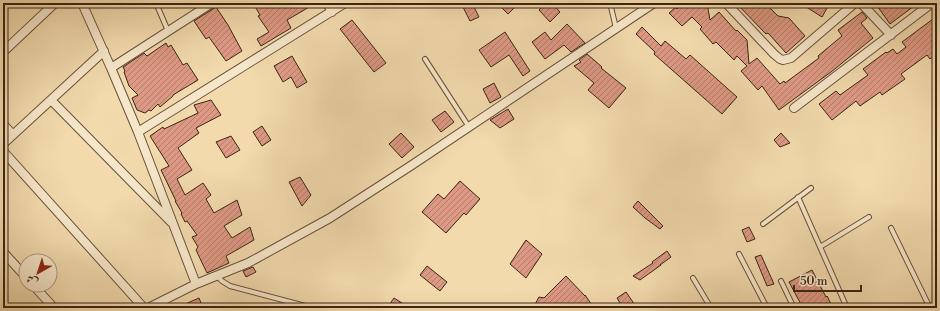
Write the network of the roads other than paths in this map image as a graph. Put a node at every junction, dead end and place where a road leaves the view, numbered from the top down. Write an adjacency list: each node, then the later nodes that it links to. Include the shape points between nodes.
1 (56, 3): 18 (street)
2 (82, 3): 17 (street)
3 (156, 3): 15 (lane)
4 (212, 3): 15 (street)
5 (327, 3): 13 (street)
6 (345, 3): 13 (street)
7 (610, 3): 14 (lane)
8 (654, 3): 14 (street)
9 (726, 3): 10 (street, via 774,54 783,60 791,58)
10 (855, 3)
11 (861, 3): 16 (street)
12 (932, 3): 16 (street)
13 (332, 12): 25 (street)
14 (616, 28): 24 (street)
15 (168, 31): 20 (street)
16 (891, 34): 22 (street)
17 (104, 51): 20 (street); 21 (street)
18 (3, 52)
19 (425, 59): 24 (lane)
20 (111, 68): 25 (street)
21 (51, 100): 26 (street); 33 (street)
22 (794, 108)
23 (3, 124): 26 (street)
24 (469, 127): 39 (street, via 330,218 248,263)
25 (138, 132): 33 (street)
26 (13, 135): 27 (street)
27 (3, 144)
28 (3, 151): 45 (street)
29 (811, 188): 30 (lane)
30 (798, 197): 32 (lane); 35 (lane)
31 (869, 217): 35 (lane)
32 (763, 224)
33 (174, 225): 42 (street)
34 (891, 228): 52 (lane)
35 (820, 247): 51 (lane)
36 (3, 252): 38 (street)
37 (739, 254): 49 (lane)
38 (18, 268)
39 (217, 276): 42 (street); 47 (lane, via 230,286)
40 (693, 278): 48 (lane)
41 (781, 280): 50 (lane)
42 (196, 284): 46 (street)
43 (40, 293): 44 (street)
44 (54, 308)
45 (144, 308)
46 (148, 308)
47 (313, 308)
48 (711, 308)
49 (766, 308)
50 (794, 308)
51 (847, 308)
52 (930, 308)

